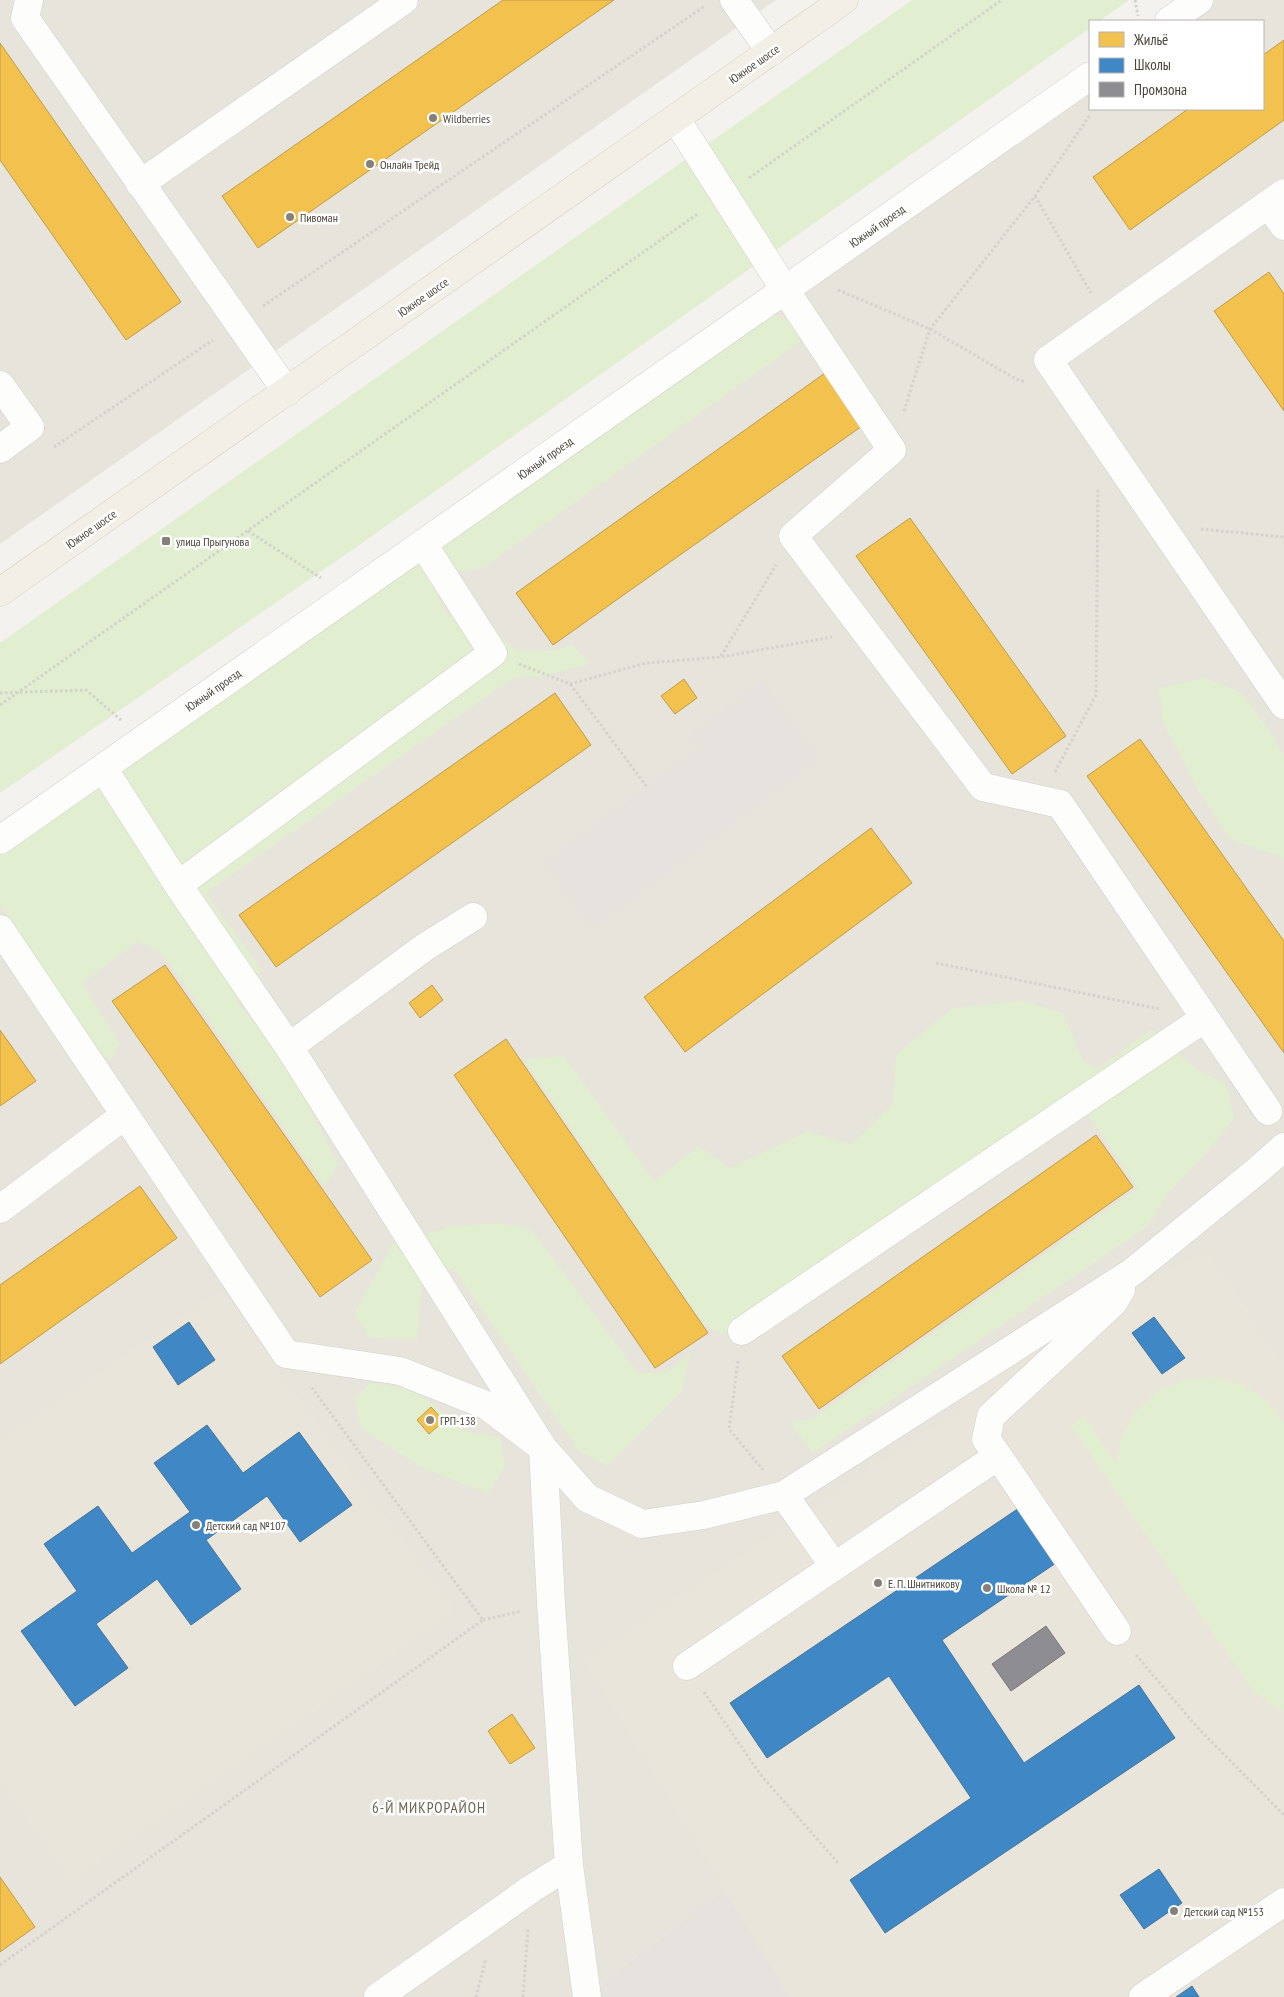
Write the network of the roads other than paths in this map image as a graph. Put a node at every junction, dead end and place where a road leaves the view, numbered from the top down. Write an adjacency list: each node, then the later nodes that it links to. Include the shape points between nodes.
1 (28, 0): 10 (street, via 25,18)
2 (404, 0): 10 (street)
3 (734, 0): 7 (street)
4 (844, 0): 7 (main road, Южное шоссе)
5 (1199, 0): 6 (street)
6 (1170, 20)
7 (771, 52): 9 (main road, Южное шоссе)
8 (1089, 77): 13 (street, Южный проезд)
9 (676, 120): 13 (street, via 724,195); 15 (main road, Южное шоссе)
10 (140, 184): 15 (street)
11 (1276, 198): 12 (street); 19 (street, via 1048,360)
12 (1284, 226)
13 (795, 283): 17 (street, Южный проезд); 25 (street, via 892,450 793,536 983,787 1060,804)
14 (0, 385): 16 (street, via 30,427)
15 (286, 392): 18 (main road, Южное шоссе)
16 (0, 449)
17 (423, 544): 20 (street, Южный проезд); 22 (street, via 493,654)
18 (0, 592)
19 (1284, 705)
20 (103, 768): 21 (street, Южный проезд); 22 (street)
21 (0, 840)
22 (178, 884): 26 (street)
23 (473, 917): 26 (street, via 425,946)
24 (0, 929): 28 (street)
25 (1205, 1018): 27 (street); 32 (street)
26 (289, 1047): 33 (street)
27 (1268, 1111)
28 (125, 1115): 30 (street); 33 (street, via 286,1354 400,1371 486,1405)
29 (1284, 1147): 31 (street)
30 (0, 1209)
31 (1131, 1273): 34 (street, via 1113,1303 991,1416 986,1439); 35 (street)
32 (742, 1331)
33 (543, 1448): 35 (street, via 587,1498 642,1524 704,1515); 39 (street)
34 (998, 1456): 36 (street); 37 (street)
35 (784, 1495): 36 (street)
36 (834, 1566): 38 (street)
37 (1117, 1631)
38 (687, 1666)
39 (569, 1866): 41 (street, via 531,1889); 42 (street)
40 (1284, 1902): 43 (street)
41 (378, 1997)
42 (587, 1997)
43 (1143, 1997)

